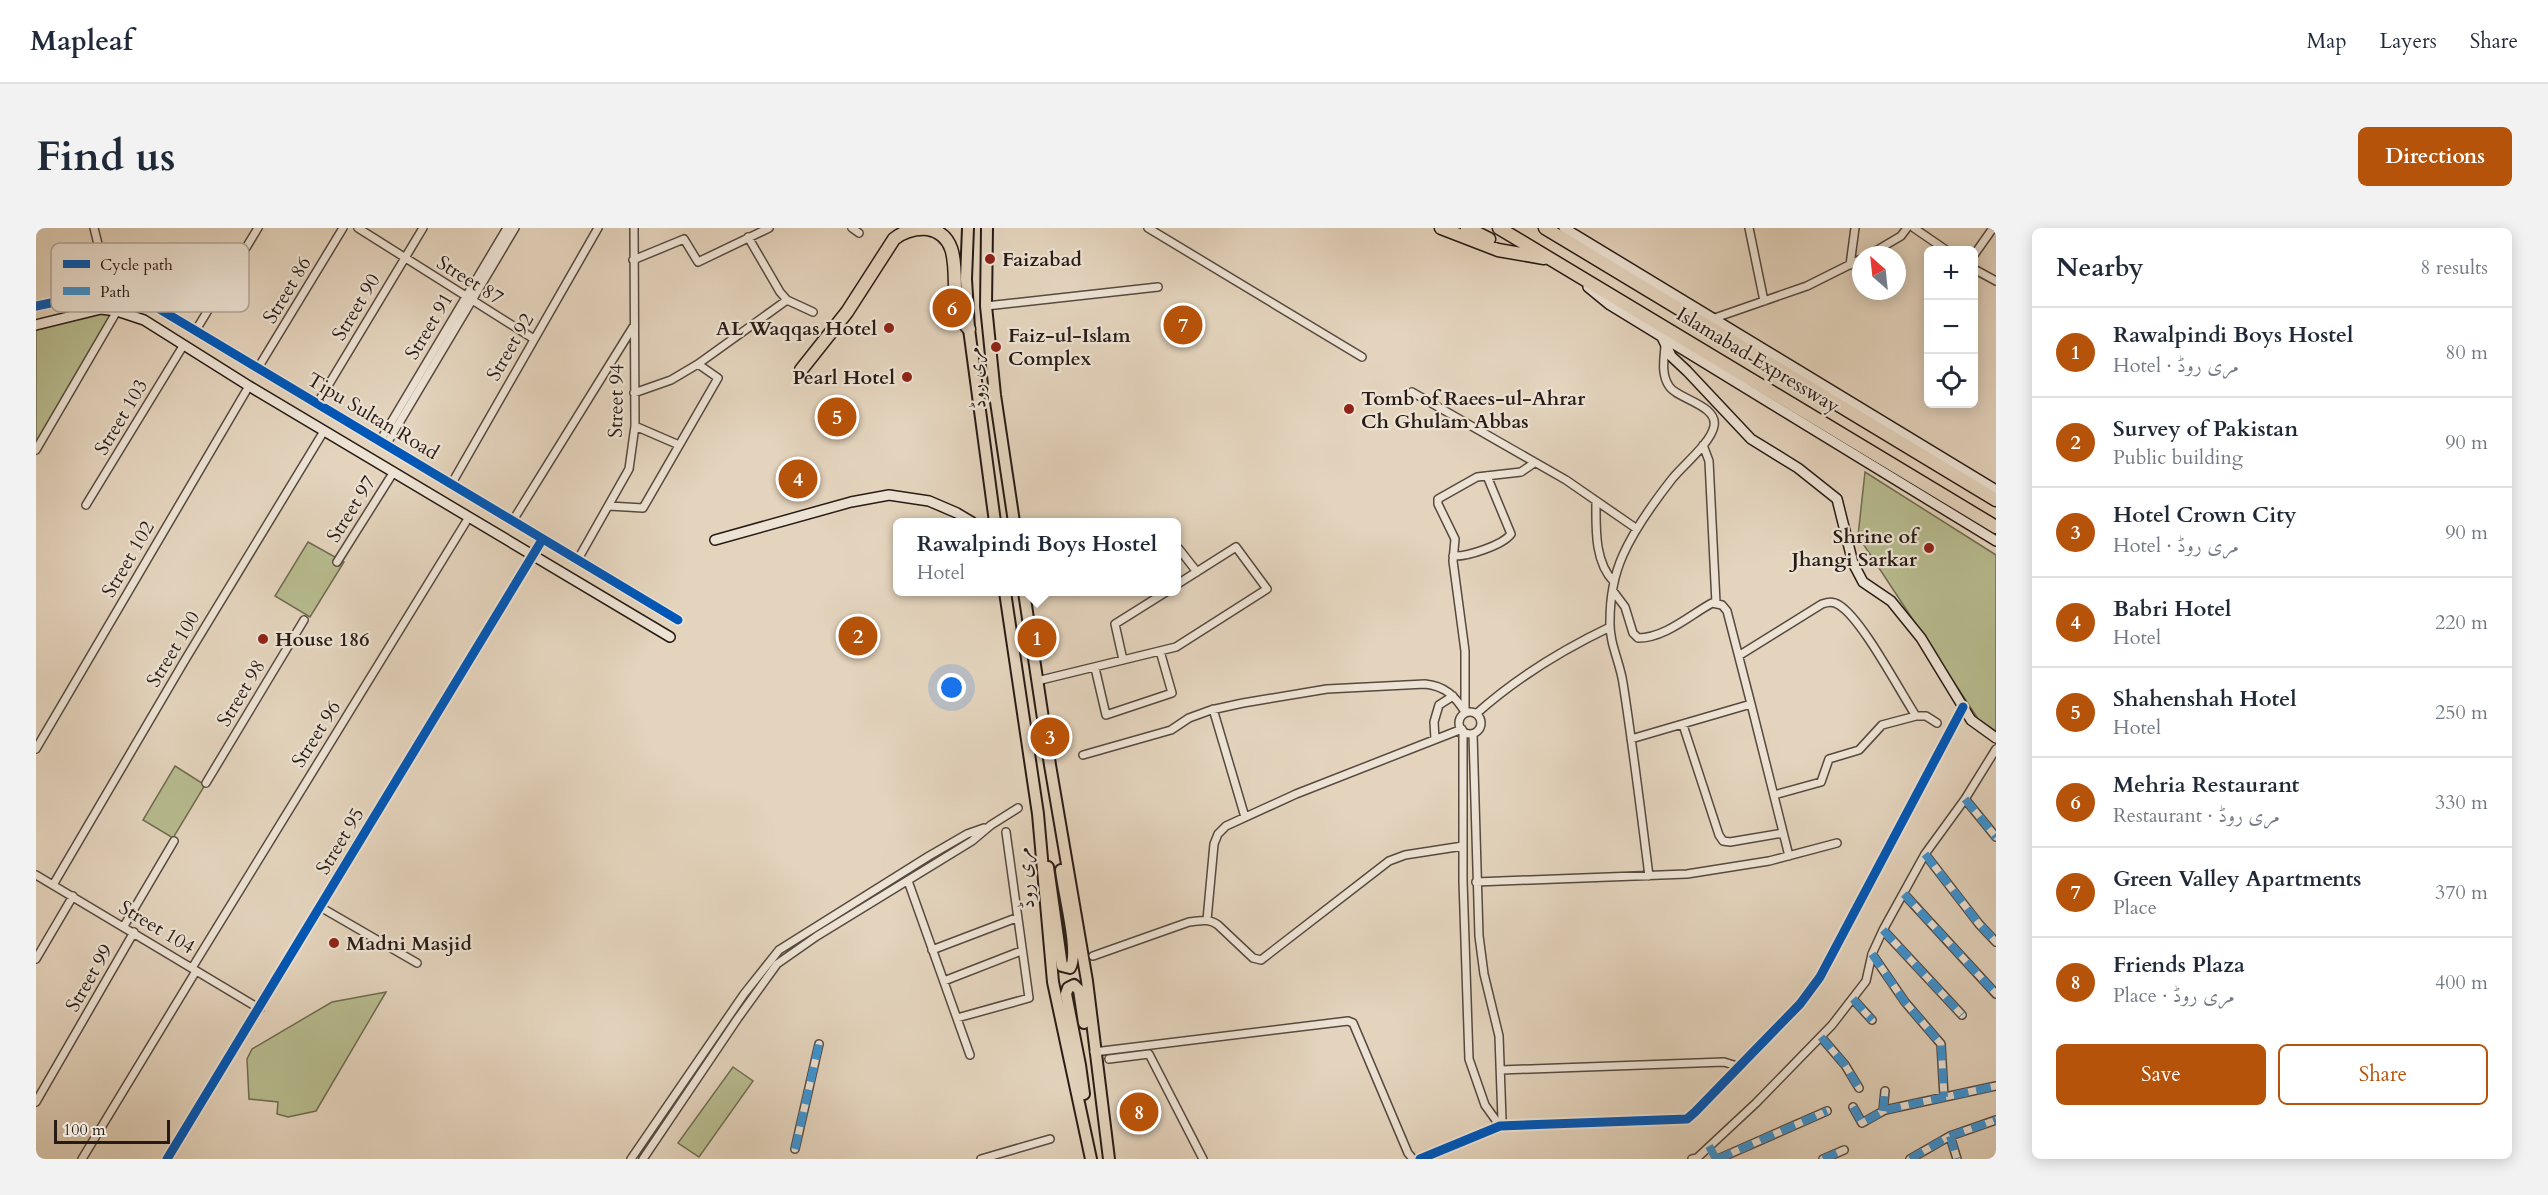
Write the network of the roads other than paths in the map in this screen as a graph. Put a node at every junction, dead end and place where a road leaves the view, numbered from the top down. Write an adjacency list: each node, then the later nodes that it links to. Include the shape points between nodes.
1 (94, 228): 27 (street)
2 (258, 228): 28 (street)
3 (343, 228): 65 (street, Street 86)
4 (358, 228): 33 (street, Street 87)
5 (423, 228): 33 (street, Street 90)
6 (507, 228): 40 (street, Street 91)
7 (515, 228): 40 (street)
8 (598, 228): 58 (street, Street 92)
9 (634, 228): 34 (street, Street 94)
10 (769, 228): 26 (street)
11 (852, 228): 25 (street)
12 (968, 228): 55 (main road, مری روڈ)
13 (987, 228): 45 (main road, مری روڈ)
14 (1148, 228): 62 (street)
15 (1441, 228): 35 (highway, via 1498,250)
16 (1467, 228): 32 (highway, via 1489,239)
17 (1499, 228): 32 (highway, Islamabad Expressway)
18 (1545, 228): 84 (highway, Islamabad Expressway)
19 (1564, 228): 52 (street)
20 (1749, 228): 42 (street)
21 (1855, 228): 36 (street)
22 (1907, 228): 29 (street)
23 (1914, 228): 30 (street)
24 (1993, 228): 31 (street)
25 (859, 233)
26 (748, 237): 34 (street, via 698,262 684,239); 41 (street)
27 (98, 243)
28 (249, 243)
29 (1884, 246)
30 (1940, 246)
31 (1978, 249)
32 (1540, 253): 35 (highway, Islamabad Expressway)
33 (405, 258): 40 (street, Street 87); 70 (street, Street 90)
34 (633, 260): 54 (street, Street 94)
35 (1555, 261): 57 (street, via 1610,305); 93 (highway, Islamabad Expressway)
36 (1850, 265): 42 (street, via 1808,286)
37 (1978, 271): 38 (street)
38 (1996, 281)
39 (1158, 287): 45 (street)
40 (469, 299): 58 (street, Street 87); 74 (street, Street 91)
41 (788, 300): 51 (street); 64 (street)
42 (1764, 301): 52 (street)
43 (51, 303): 44 (street, Tipu Sultan Road)
44 (36, 306)
45 (986, 306): 91 (main road, مری روڈ)
46 (89, 312): 53 (street, Tipu Sultan Road)
47 (116, 312): 78 (street)
48 (120, 312): 59 (street, Tipu Sultan Road, via 144,320)
49 (165, 312): 56 (street, Tipu Sultan Road)
50 (207, 312): 56 (street)
51 (813, 312)
52 (1712, 319): 83 (street)
53 (36, 325)
54 (633, 327): 69 (street, Street 94); 92 (street)
55 (969, 329): 66 (highway, via 959,315 951,248 936,232 914,228 894,239 847,312); 90 (main road, مری روڈ)
56 (196, 330): 61 (street, Tipu Sultan Road)
57 (1661, 336): 60 (street); 97 (street)
58 (534, 339): 82 (street, Street 92)
59 (183, 346): 63 (street, Tipu Sultan Road); 86 (street, Street 103)
60 (1665, 346): 77 (street, via 1664,370 1669,386 1697,402 1714,421); 122 (street, via 1751,439 1798,468 1837,499 1853,563 1863,582 1891,601 1921,638)
61 (225, 348): 63 (street); 65 (street, Tipu Sultan Road)
62 (1362, 357)
63 (213, 364): 67 (street, Tipu Sultan Road)
64 (698, 364): 69 (street, via 671,380); 76 (street, via 718,378)
65 (258, 368): 70 (street, Tipu Sultan Road)
66 (801, 370)
67 (249, 386): 73 (street, Tipu Sultan Road); 134 (street, Street 102)
68 (1412, 392): 79 (street)
69 (634, 393): 71 (street, Street 94)
70 (317, 404): 72 (street, Tipu Sultan Road)
71 (635, 426): 76 (street); 87 (street, Street 94, via 629,469)
72 (358, 428): 74 (street, Tipu Sultan Road); 75 (street)
73 (324, 431): 75 (street, Tipu Sultan Road); 157 (street, Street 100)
74 (383, 443): 82 (street, Tipu Sultan Road)
75 (348, 445): 80 (street, Tipu Sultan Road)
76 (679, 445): 87 (street, via 643,508)
77 (1703, 445): 94 (street, via 1672,478); 110 (street, via 1709,461)
78 (36, 450)
79 (1534, 463): 81 (street, via 1521,472); 85 (street)
80 (393, 473): 88 (street, Tipu Sultan Road); 102 (street, Street 97)
81 (1487, 476): 100 (street, via 1477,477 1438,499 1455,539); 100 (street, via 1511,534 1464,556)
82 (452, 483): 92 (street, Tipu Sultan Road)
83 (1996, 490)
84 (1996, 500)
85 (1596, 501): 94 (street); 105 (street, via 1598,551)
86 (86, 504)
87 (609, 506): 101 (street, Street 94)
88 (469, 517): 99 (street, Tipu Sultan Road); 173 (street, Street 96)
89 (965, 518): 96 (street, via 929,501 889,495)
90 (994, 518)
91 (1013, 518)
92 (512, 522): 95 (street, Tipu Sultan Road)
93 (1996, 527)
94 (1637, 529): 105 (street, via 1622,556)
95 (542, 540): 99 (street, Street 95); 101 (street, Tipu Sultan Road)
96 (715, 540)
97 (1996, 541)
98 (1181, 552): 103 (street)
99 (532, 556): 114 (street, Tipu Sultan Road); 160 (street, Street 95)
100 (1453, 556): 124 (street, via 1465,651)
101 (577, 561): 112 (street, Tipu Sultan Road)
102 (337, 562)
103 (1197, 572): 104 (street); 115 (street, via 1236,547 1267,589 1176,646)
104 (1181, 582)
105 (1614, 582): 106 (street)
106 (1613, 591): 110 (street, via 1638,638 1674,626); 113 (street)
107 (1006, 596): 142 (main road, مری روڈ)
108 (1025, 596): 119 (main road, مری روڈ)
109 (1158, 596): 117 (street, via 1115,624)
110 (1716, 603): 116 (street, via 1727,611)
111 (304, 620): 138 (street, Street 98)
112 (678, 620)
113 (1610, 627): 125 (street, via 1533,670); 133 (street, via 1623,680)
114 (670, 637)
115 (1160, 651): 117 (street); 118 (street, via 1172,693 1106,715)
116 (1740, 655): 121 (street); 126 (street, via 1822,604 1834,602 1856,621)
117 (1123, 660): 118 (street)
118 (1095, 668): 119 (street)
119 (1037, 681): 137 (main road, مری روڈ)
120 (1454, 696): 123 (street, via 1438,686 1425,684 1327,689); 124 (street); 132 (street, via 1439,705 1434,722)
121 (1751, 704): 128 (street); 139 (street)
122 (1963, 707): 131 (street, via 1971,720); 186 (street, via 1820,977 1800,1004)
123 (1213, 709): 136 (street, via 1171,730); 143 (street)
124 (1465, 712): 125 (street); 129 (street, via 1460,719)
125 (1476, 714): 130 (street, via 1480,724)
126 (1916, 716): 127 (street, via 1926,716); 139 (street, via 1882,725 1859,750 1829,759 1821,782)
127 (1937, 723)
128 (1683, 725): 133 (street); 146 (street, via 1723,841)
129 (1462, 730): 130 (street); 132 (street); 150 (street)
130 (1473, 734): 156 (street)
131 (1996, 738)
132 (1436, 739): 143 (street)
133 (1631, 739): 154 (street)
134 (36, 749)
135 (1996, 749): 140 (street)
136 (1083, 755)
137 (1050, 765): 142 (main road, via 1064,897 1074,946 1075,962 1070,968 1062,966 1053,889); 183 (main road, مری روڈ, via 1087,981)
138 (206, 783)
139 (1774, 795): 146 (street)
140 (1965, 799): 147 (street); 151 (street)
141 (1018, 808): 144 (street)
142 (1038, 814): 204 (main road, مری روڈ, via 1053,982)
143 (1245, 818): 162 (street, via 1226,826 1214,844)
144 (991, 825): 155 (street); 205 (street, via 929,856 778,950)
145 (1006, 832): 161 (street)
146 (1783, 833): 152 (street)
147 (1996, 837)
148 (174, 841): 163 (street, Street 99)
149 (1837, 843): 152 (street)
150 (1463, 846): 162 (street, via 1389,861 1261,960 1253,958 1218,925); 197 (street, via 1469,1059 1485,1105)
151 (1926, 854): 158 (street); 166 (street)
152 (1789, 856): 154 (street, via 1727,869)
153 (36, 875): 157 (street, Street 104)
154 (1649, 876): 156 (street)
155 (908, 881): 167 (street); 208 (street, via 777,964)
156 (1476, 882): 187 (street, via 1480,946 1499,1036)
157 (53, 885): 159 (street, Street 104)
158 (1904, 894): 164 (street); 175 (street)
159 (73, 896): 163 (street, Street 104); 171 (street)
160 (322, 908): 172 (street); 177 (street, Street 95)
161 (1017, 918): 167 (street); 168 (street)
162 (1207, 920): 170 (street, via 1189,922)
163 (124, 926): 165 (street, Street 104)
164 (1883, 930): 169 (street); 178 (street)
165 (134, 932): 173 (street, Street 104); 192 (street, Street 99)
166 (1996, 942)
167 (932, 950): 174 (street)
168 (1021, 951): 174 (street); 179 (street, via 1029,998)
169 (1872, 954): 176 (street, via 1866,981); 191 (street, via 1905,1002 1941,1044)
170 (1093, 956)
171 (36, 959)
172 (417, 963)
173 (194, 969): 177 (street, Street 104); 206 (street, Street 96)
174 (944, 981): 179 (street)
175 (1996, 994)
176 (1852, 999): 180 (street); 181 (street)
177 (260, 1009): 207 (street, Street 95)
178 (1962, 1015)
179 (957, 1018): 184 (street)
180 (1872, 1020)
181 (1821, 1037): 189 (street); 200 (street)
182 (819, 1044): 202 (street)
183 (1094, 1052): 201 (main road, مری روڈ); 212 (street, via 1348,1021 1353,1023)
184 (970, 1055)
185 (1108, 1059): 211 (street, via 1149,1054)
186 (1740, 1066): 187 (street, via 1724,1062); 197 (street, via 1686,1119)
187 (1501, 1070): 197 (street)
188 (1996, 1086): 191 (street)
189 (1858, 1088)
190 (1885, 1091): 195 (street)
191 (1944, 1097): 195 (street)
192 (36, 1102)
193 (1853, 1107): 195 (street, via 1861,1123)
194 (1827, 1111): 215 (street)
195 (1883, 1111)
196 (1996, 1120): 198 (street)
197 (1500, 1126): 213 (street)
198 (1950, 1136): 217 (street); 218 (street)
199 (1050, 1139): 209 (street)
200 (1709, 1146): 214 (street); 215 (street)
201 (1107, 1147): 204 (main road, via 1079,990 1074,986 1066,994 1080,1065); 210 (main road, مری روڈ)
202 (795, 1149)
203 (1844, 1150): 216 (street)
204 (1090, 1154)
205 (632, 1157): 208 (street)
206 (82, 1159)
207 (167, 1159)
208 (643, 1159)
209 (981, 1159)
210 (1109, 1159)
211 (1203, 1159)
212 (1413, 1159)
213 (1420, 1159)
214 (1692, 1159)
215 (1717, 1159)
216 (1823, 1159)
217 (1910, 1159)
218 (1957, 1159)

